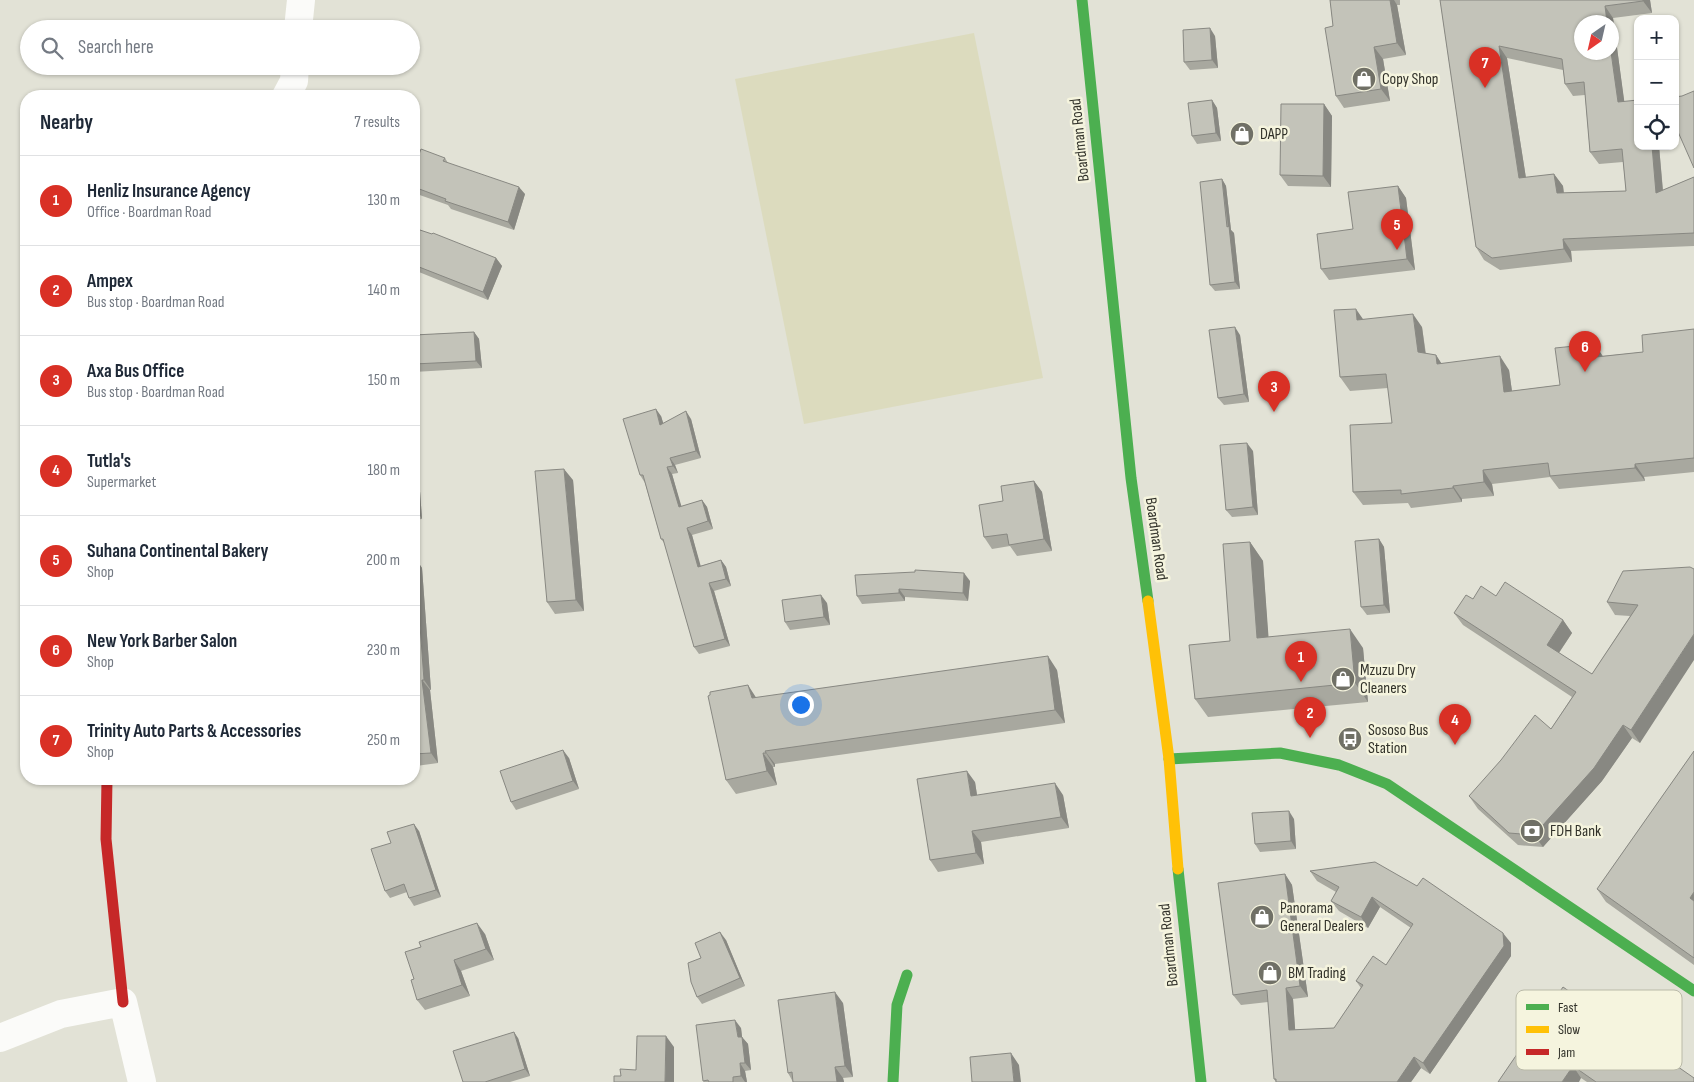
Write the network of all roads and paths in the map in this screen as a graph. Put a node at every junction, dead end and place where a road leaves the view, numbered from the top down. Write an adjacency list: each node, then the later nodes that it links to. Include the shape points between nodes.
1 (301, 0): 3 (street)
2 (1082, 0): 6 (street, Boardman Road, via 1131,478)
3 (299, 20)
4 (295, 75): 5 (street)
5 (289, 90)
6 (1169, 759): 9 (street, via 1280,753 1339,765 1387,784); 14 (street, Boardman Road)
7 (107, 785): 10 (street, via 106,839)
8 (907, 975): 13 (street, via 897,1005)
9 (1694, 991)
10 (123, 1002): 11 (street, via 60,1014); 12 (street)
11 (0, 1038)
12 (142, 1082)
13 (892, 1082)
14 (1201, 1082)

